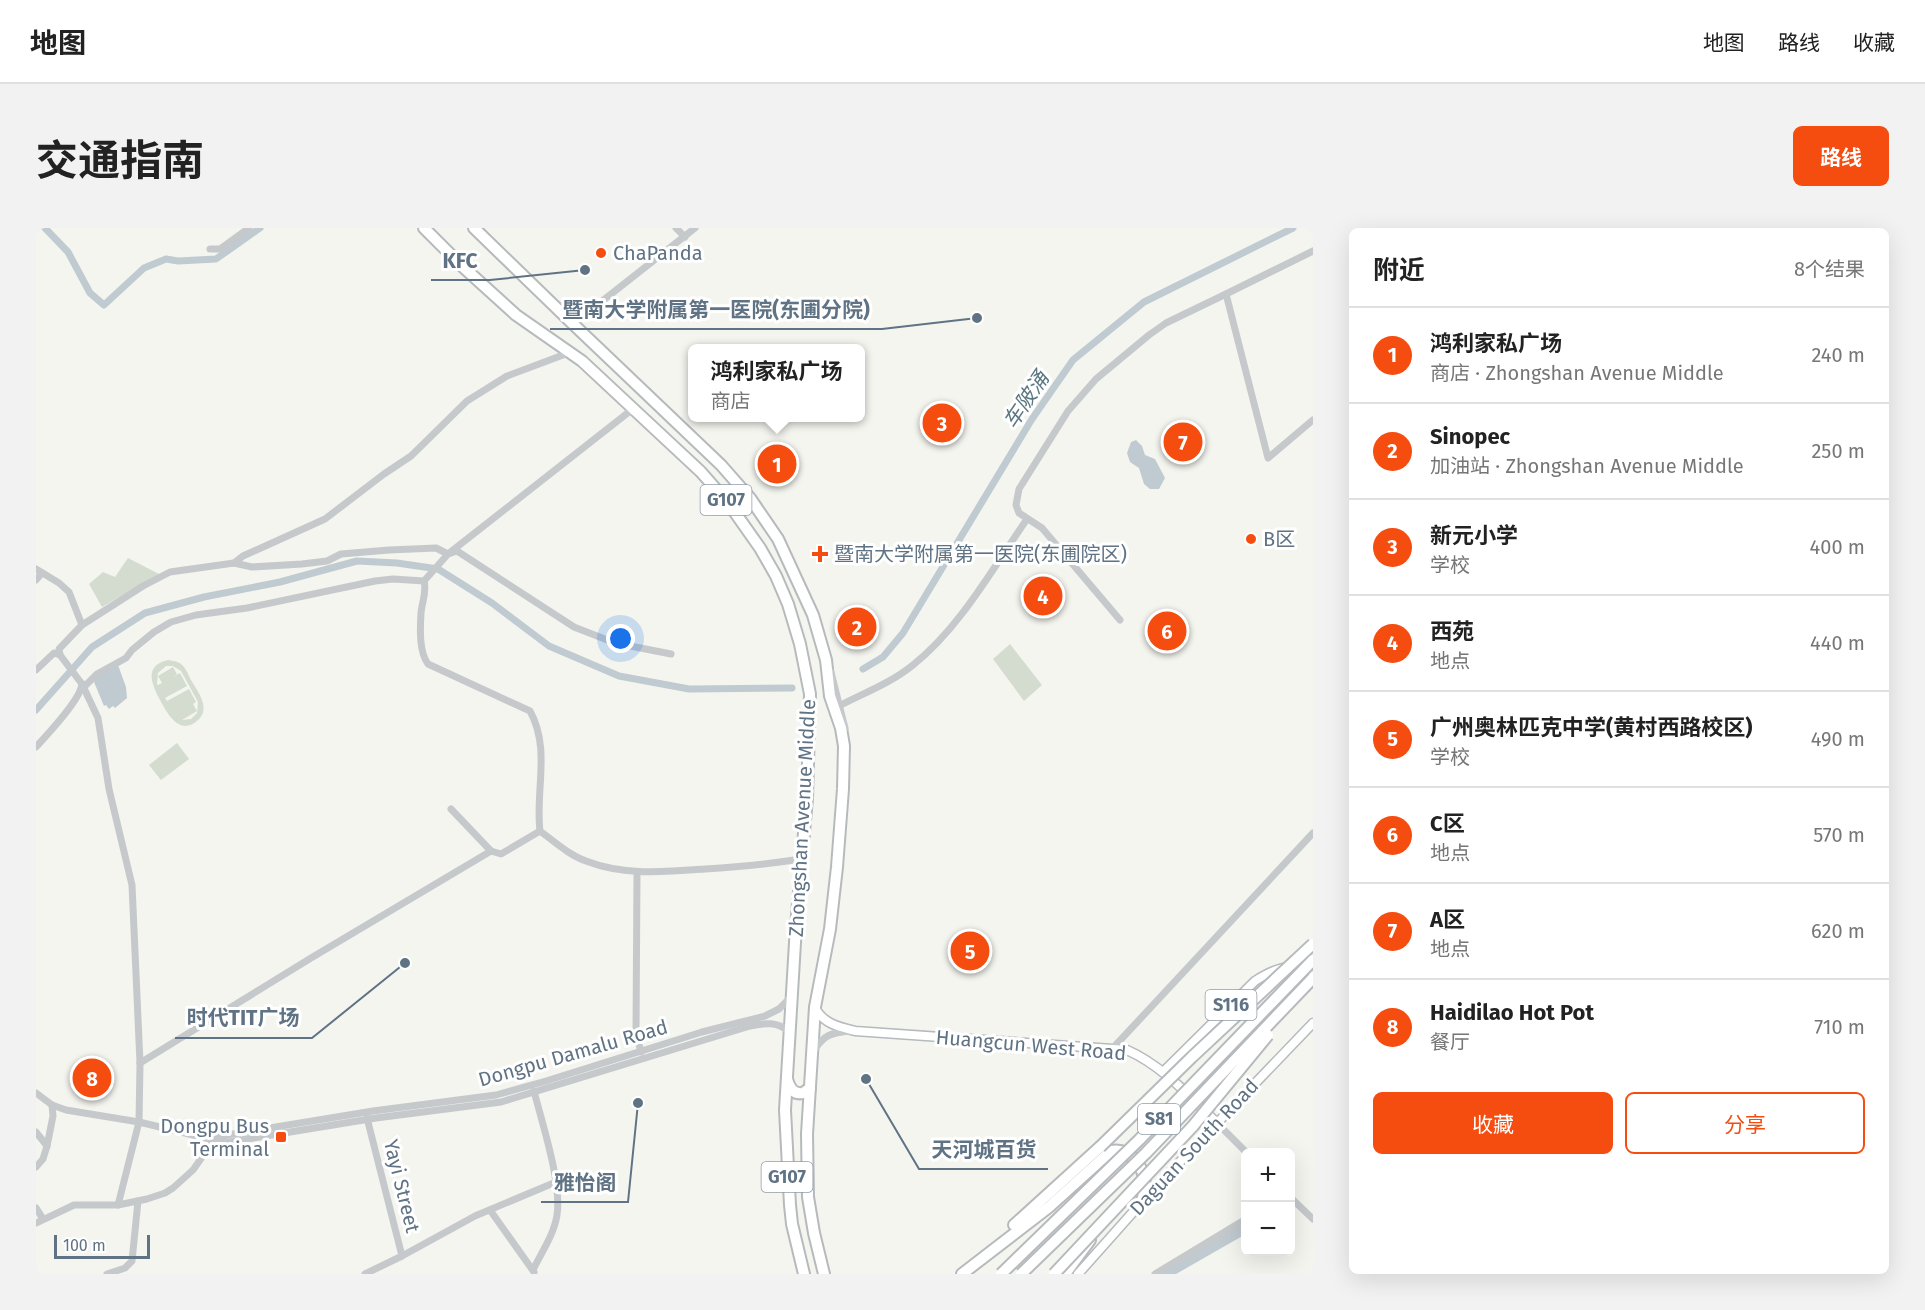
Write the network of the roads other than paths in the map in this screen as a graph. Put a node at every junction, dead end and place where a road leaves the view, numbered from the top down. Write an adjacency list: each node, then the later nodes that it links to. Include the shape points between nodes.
1 (249, 228): 7 (street, via 220,249)
2 (424, 228): 11 (highway, Zhongshan Avenue Middle / G107, via 516,315)
3 (474, 228): 10 (highway, Zhongshan Avenue Middle / G107)
4 (676, 228): 6 (street)
5 (696, 228): 6 (street)
6 (685, 237): 10 (street)
7 (210, 249)
8 (1313, 251): 9 (street)
9 (1226, 294): 13 (street, via 1268,458); 14 (street, via 1166,323 1096,379 1068,411 1019,489 1018,513)
10 (573, 324): 24 (highway, Zhongshan Avenue Middle / G107, via 704,447 750,498 778,539 802,589)
11 (568, 350): 12 (highway, Zhongshan Avenue Middle / G107); 16 (street, via 507,376 467,401 411,456 325,519)
12 (634, 408): 15 (street); 34 (highway, Zhongshan Avenue Middle / G107, via 729,504 769,564 788,604 810,694 808,790)
13 (1313, 420)
14 (1027, 519): 20 (street, via 1042,528); 27 (street, via 952,627 933,647 912,666)
15 (448, 554): 16 (street, via 436,548 389,549 341,554 327,561 302,564 252,567); 19 (street); 22 (street, via 457,551 574,627 615,643)
16 (234, 563): 21 (street, via 170,572)
17 (39, 571): 18 (street); 21 (street, via 69,592)
18 (36, 580)
19 (424, 581): 26 (street, via 375,581 187,617 154,632 126,658); 31 (street, via 421,641 428,664 530,711 536,722 542,768)
20 (1120, 620)
21 (82, 625): 23 (street, via 59,649)
22 (671, 654)
23 (60, 655): 25 (street, via 54,653); 26 (street)
24 (826, 660): 27 (street); 28 (highway, Zhongshan Avenue Middle, via 830,696)
25 (36, 670)
26 (82, 684): 29 (street, via 63,716); 49 (street, via 98,718 109,789 132,885)
27 (839, 706): 28 (street)
28 (844, 746): 41 (highway, Zhongshan Avenue Middle, via 832,917)
29 (36, 747)
30 (452, 809): 33 (street)
31 (540, 831): 33 (street, via 501,854); 35 (street, via 579,858)
32 (1313, 833): 46 (street)
33 (490, 851): 49 (street)
34 (801, 859): 35 (street); 40 (highway, Zhongshan Avenue Middle / G107)
35 (637, 872): 47 (street, via 636,1033)
36 (1313, 944): 83 (highway, bridge)
37 (1313, 960): 84 (highway, S81, bridge, via 1139,1140)
38 (1313, 966): 50 (main road, S116, via 1284,966 1255,981)
39 (1312, 979): 74 (highway, bridge, via 1212,1105); 85 (highway, S81, bridge, via 1146,1153)
40 (792, 997): 44 (highway, Zhongshan Avenue Middle / G107); 45 (street, Dongpu Damalu Road, via 771,1014)
41 (815, 1007): 43 (main road, Huangcun West Road, via 825,1020); 48 (highway, Zhongshan Avenue Middle / G107)
42 (1312, 1023): 58 (main road, Daguan South Road)
43 (855, 1031): 46 (main road, Huangcun West Road); 48 (street, via 831,1034)
44 (789, 1032): 45 (street, Dongpu Damalu Road, via 779,1024 760,1024); 51 (highway, Zhongshan Avenue Middle / G107)
45 (680, 1043): 47 (street, Dongpu Damalu Road); 53 (street, Dongpu Damalu Road)
46 (1113, 1048): 50 (main road, Huangcun West Road, via 1138,1055)
47 (641, 1052): 53 (street, Dongpu Damalu Road)
48 (812, 1054): 52 (highway, Zhongshan Avenue Middle / G107)
49 (140, 1063): 57 (street)
50 (1163, 1072): 58 (main road, Huangcun West Road)
51 (786, 1079): 52 (highway, via 796,1093 803,1094); 59 (highway, Zhongshan Avenue Middle / G107)
52 (810, 1088): 61 (highway, Zhongshan Avenue Middle / G107)
53 (533, 1089): 56 (street, Dongpu Damalu Road); 66 (street)
54 (36, 1093): 55 (street)
55 (52, 1105): 57 (street, Dongpu Damalu Road); 63 (street)
56 (367, 1116): 62 (street, Dongpu Damalu Road, via 229,1142); 77 (street, Yayi Street)
57 (139, 1122): 62 (street, Dongpu Damalu Road); 70 (street)
58 (1217, 1124): 64 (street); 69 (main road, Daguan South Road)
59 (785, 1126): 61 (highway, via 800,1124); 81 (highway, Zhongshan Avenue Middle / G107, via 792,1224)
60 (36, 1132): 63 (street)
61 (807, 1134): 82 (highway, Zhongshan Avenue Middle / G107, via 808,1197)
62 (214, 1140): 67 (street, via 173,1188)
63 (47, 1146): 65 (street)
64 (1242, 1148)
65 (36, 1167)
66 (556, 1182): 72 (street); 78 (street, via 558,1208 554,1229)
67 (138, 1201): 70 (street); 79 (street, via 132,1261)
68 (1295, 1202): 73 (street)
69 (1141, 1203): 83 (highway, via 1145,1183 1141,1166 1123,1150 1111,1151 1048,1207); 88 (main road, Daguan South Road)
70 (117, 1205): 75 (street, via 74,1205)
71 (36, 1208): 75 (street)
72 (490, 1210): 77 (street); 78 (street)
73 (1313, 1219)
74 (1105, 1220): 86 (highway, bridge); 87 (highway, bridge)
75 (40, 1221)
76 (1241, 1221): 89 (street)
77 (402, 1256): 80 (street, Yayi Street)
78 (534, 1272)
79 (107, 1274)
80 (365, 1274)
81 (804, 1274)
82 (824, 1274)
83 (961, 1274)
84 (1001, 1274)
85 (1021, 1274)
86 (1054, 1274)
87 (1065, 1274)
88 (1078, 1274)
89 (1155, 1274)

